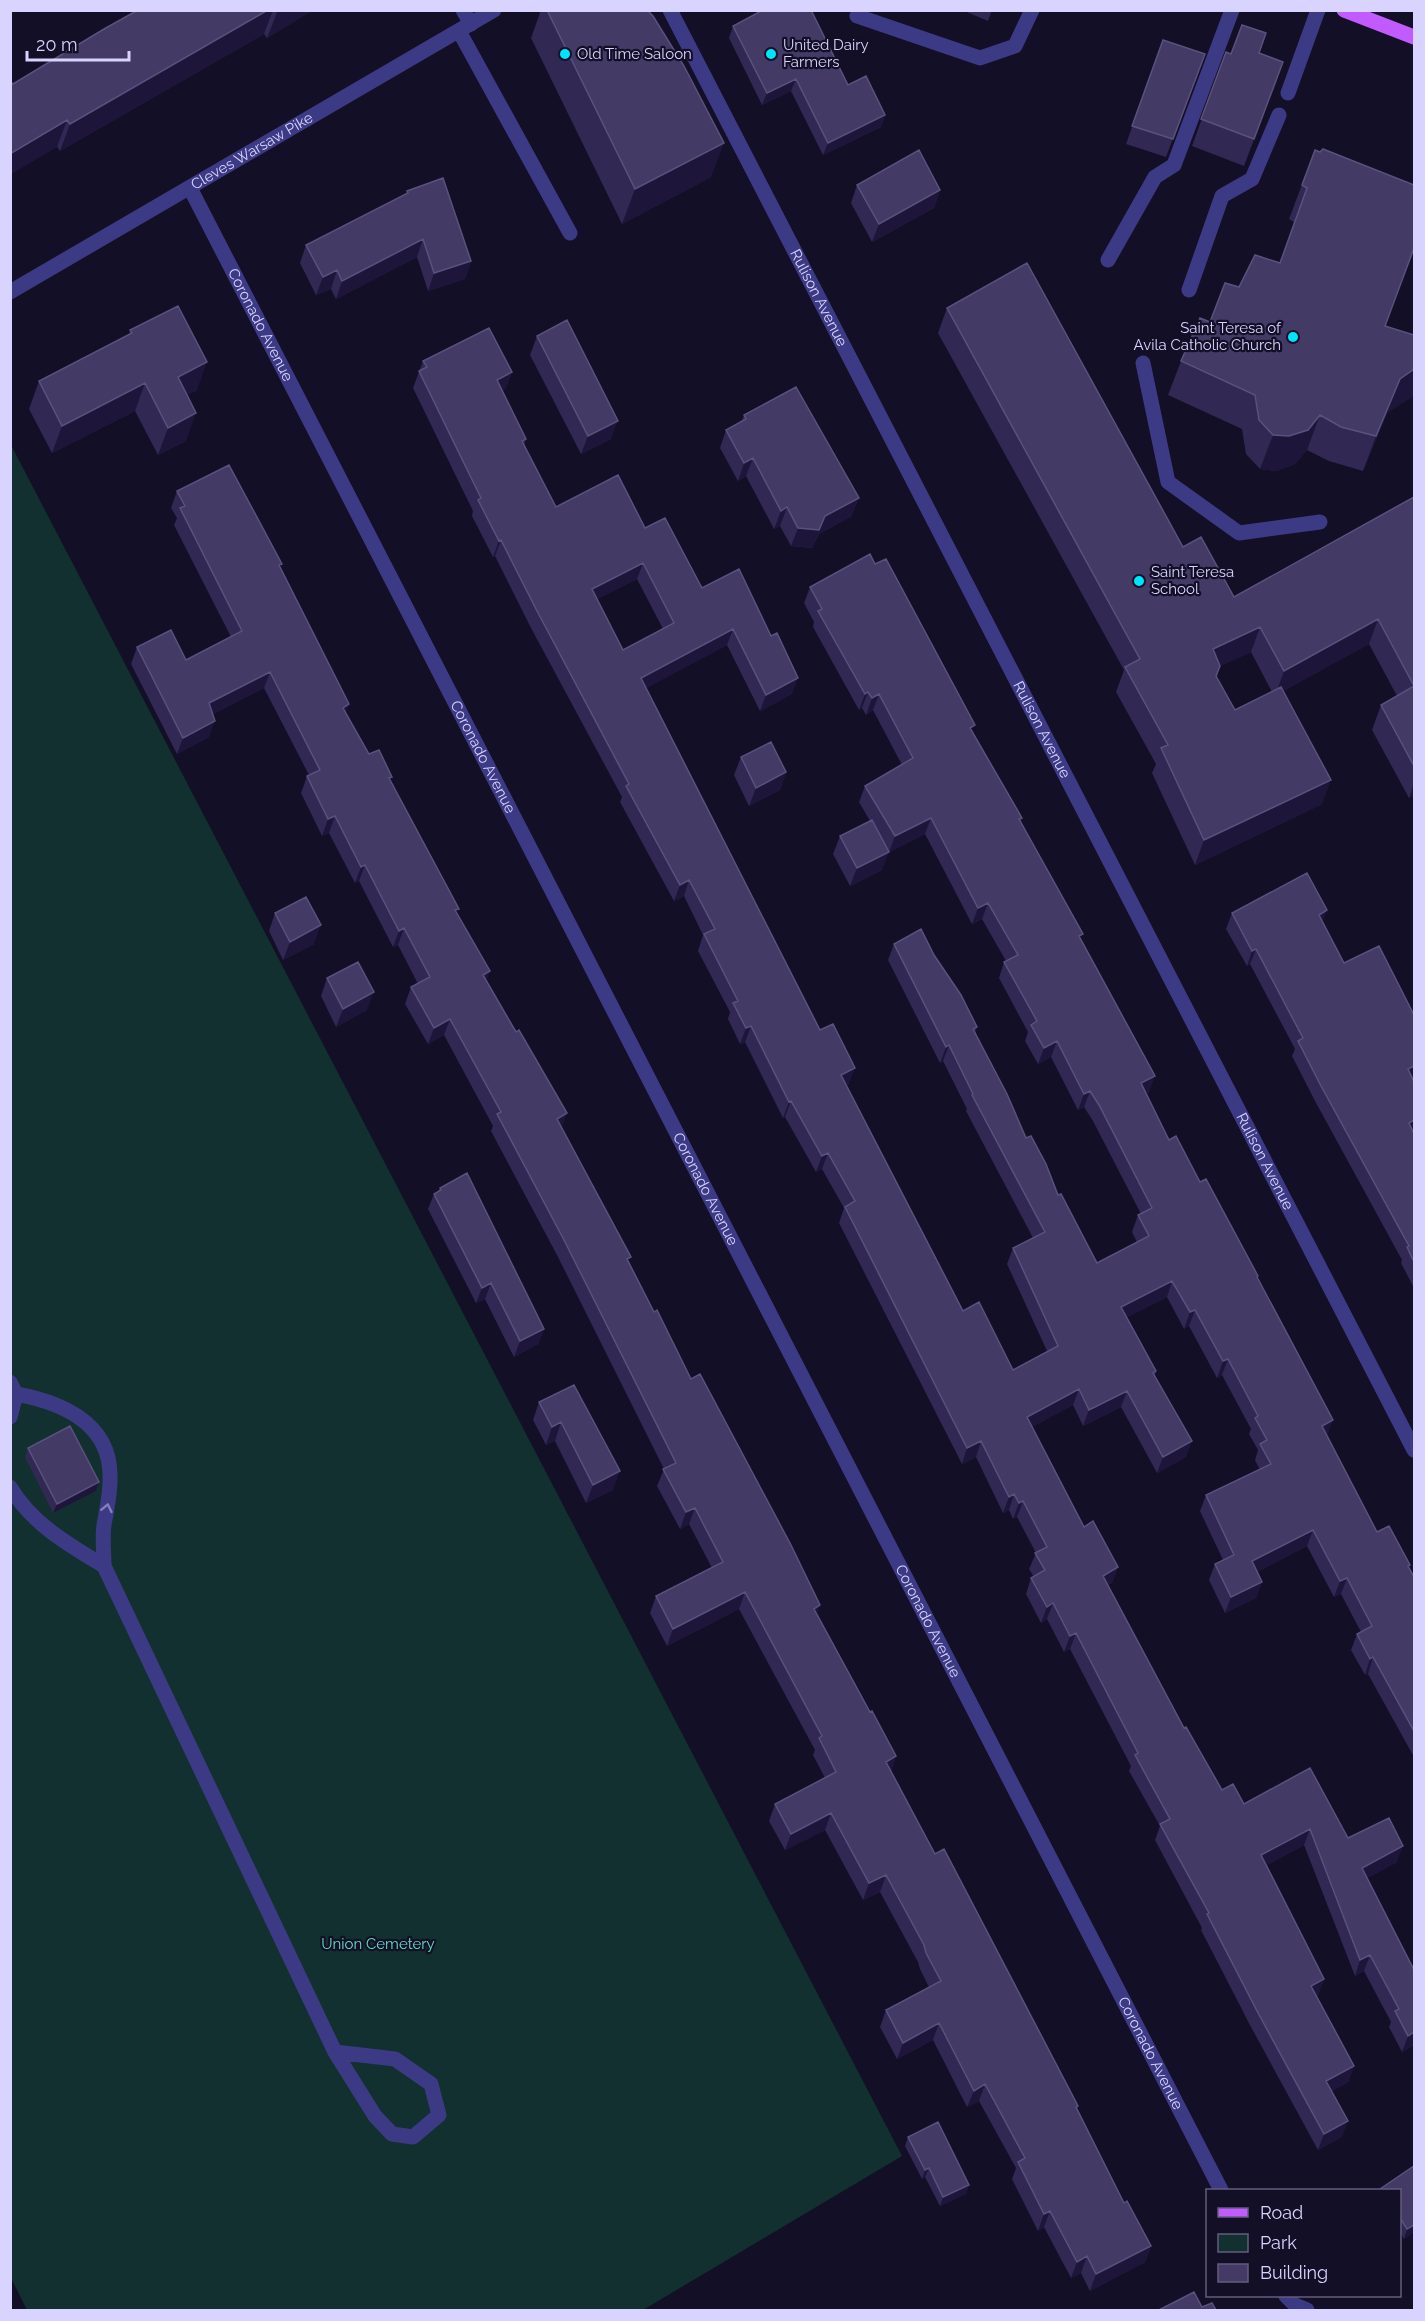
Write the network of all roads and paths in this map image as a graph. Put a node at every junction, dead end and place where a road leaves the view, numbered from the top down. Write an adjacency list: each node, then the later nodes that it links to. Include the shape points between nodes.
1 (462, 10): 9 (street)
2 (494, 10): 9 (street, Cleves Warsaw Pike)
3 (670, 10): 22 (street, Rulison Avenue)
4 (1032, 10): 8 (street, via 1015,46 980,58)
5 (1232, 10): 15 (street, via 1174,165 1155,177)
6 (1318, 10): 11 (street)
7 (1344, 10): 10 (main road)
8 (857, 16)
9 (465, 28): 13 (street, Cleves Warsaw Pike); 14 (street)
10 (1414, 37)
11 (1288, 93)
12 (1279, 115): 16 (street, via 1252,179 1222,196)
13 (190, 188): 17 (street, Cleves Warsaw Pike); 26 (street, Coronado Avenue)
14 (570, 233)
15 (1108, 260)
16 (1189, 290)
17 (10, 292)
18 (1143, 363): 19 (street, via 1168,482 1239,532)
19 (1320, 522)
20 (14, 1388): 21 (street); 24 (street, one-way to 20, via 110,1488 106,1451 79,1416)
21 (10, 1417)
22 (1414, 1449)
23 (10, 1487): 24 (street, via 21,1506 42,1525)
24 (104, 1566): 25 (street)
25 (335, 2052): 25 (street, via 375,2116 392,2134 413,2137 439,2115 431,2084 395,2059)
26 (1220, 2189)
27 (1288, 2297): 28 (street)
28 (1307, 2310)

